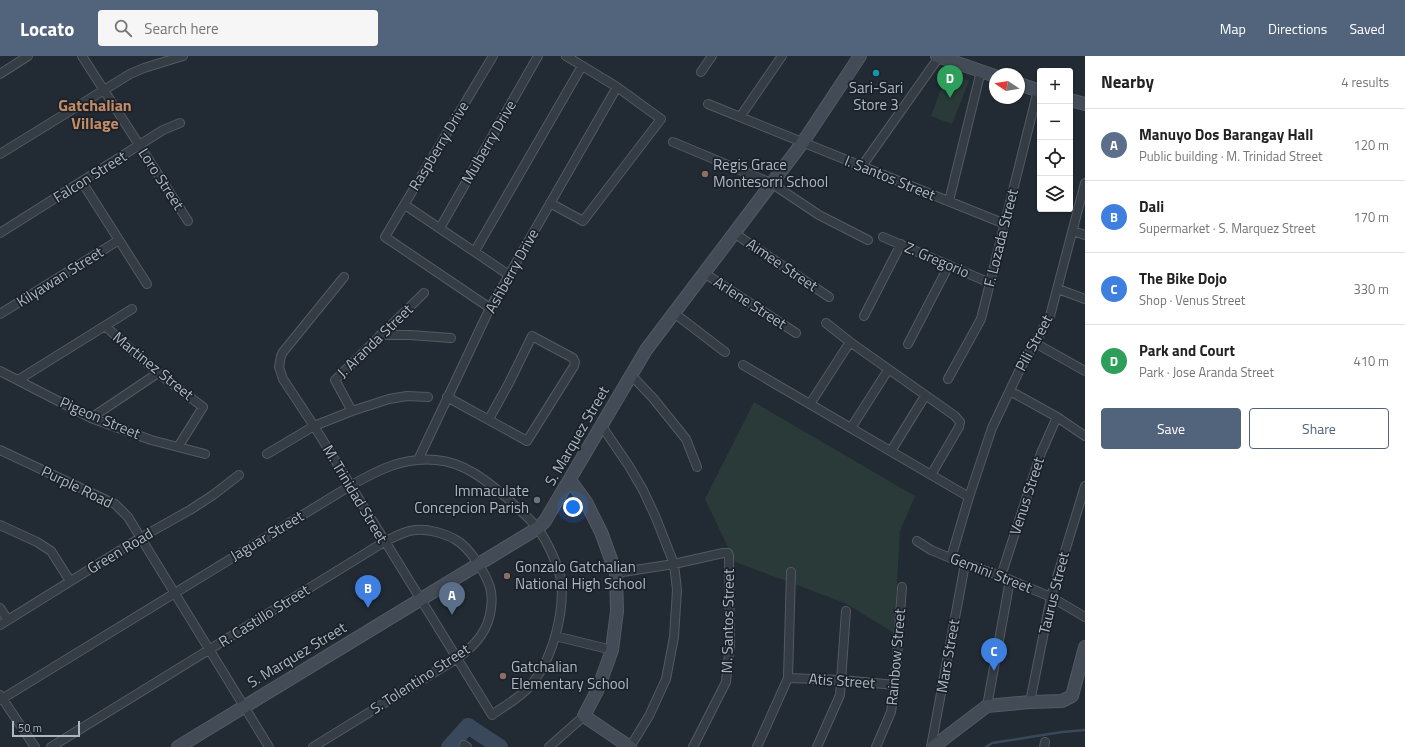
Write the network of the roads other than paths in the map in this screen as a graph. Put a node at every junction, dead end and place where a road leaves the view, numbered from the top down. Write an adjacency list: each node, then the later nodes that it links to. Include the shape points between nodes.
1 (28, 56): 14 (street)
2 (82, 56): 18 (street, Loro Street)
3 (183, 56): 18 (street, via 144,68)
4 (493, 56): 36 (street, Raspberry Drive)
5 (538, 56): 39 (street, Mulberry Drive)
6 (566, 56): 11 (street)
7 (712, 56): 13 (street)
8 (782, 56): 24 (street)
9 (860, 56): 27 (street, S. Marquez Street)
10 (938, 57): 12 (street); 30 (street)
11 (582, 66): 17 (street); 48 (street)
12 (981, 71): 15 (street); 34 (street)
13 (701, 72)
14 (0, 74)
15 (989, 74)
16 (1025, 86): 19 (street)
17 (616, 87): 35 (street, Ashberry Drive); 35 (street, via 661,119 584,221)
18 (104, 90): 28 (street, Loro Street); 29 (street)
19 (1037, 90)
20 (1037, 99): 38 (street, F. Lozada Street)
21 (1073, 101): 23 (street)
22 (708, 104): 24 (street, I. Santos Street)
23 (1085, 104)
24 (740, 117): 27 (street, I. Santos Street)
25 (180, 123): 28 (street, Falcon Street, via 163,130)
26 (673, 142): 32 (street)
27 (803, 142): 30 (street, I. Santos Street); 32 (street, S. Marquez Street)
28 (140, 146): 31 (street, Falcon Street); 37 (street, Loro Street)
29 (0, 154)
30 (862, 166): 34 (street, I. Santos Street)
31 (82, 182): 41 (street, Falcon Street); 45 (street)
32 (771, 183): 42 (street, S. Marquez Street); 46 (street, via 819,215)
33 (1085, 183): 40 (street, Pili Street)
34 (949, 201): 38 (street, I. Santos Street)
35 (550, 203): 51 (street, Ashberry Drive)
36 (405, 205): 39 (street); 59 (street, Raspberry Drive, via 385,237)
37 (188, 221)
38 (1005, 224): 53 (street, F. Lozada Street)
39 (440, 228): 48 (street)
40 (1073, 231): 43 (street); 55 (street, Pili Street)
41 (0, 233)
42 (734, 233): 50 (street, S. Marquez Street); 57 (street, Aimee Street)
43 (1085, 235)
44 (883, 237): 47 (street, Z. Gregorio)
45 (119, 240): 54 (street); 62 (street, Kilyawan Street)
46 (868, 240)
47 (901, 244): 49 (street, Z. Gregorio); 63 (street)
48 (475, 251): 51 (street)
49 (949, 265): 53 (street, Z. Gregorio); 71 (street)
50 (704, 273): 61 (street, S. Marquez Street); 66 (street, Arlene Street)
51 (509, 275): 59 (street, Ashberry Drive)
52 (344, 277): 91 (street, M. Trinidad Street, via 284,352 279,362 283,379)
53 (990, 283): 79 (street, F. Lozada Street, via 981,320)
54 (147, 284)
55 (1058, 289): 58 (street); 70 (street, Pili Street, via 1050,316)
56 (424, 294): 67 (street, J. Aranda Street)
57 (829, 297)
58 (1085, 299)
59 (490, 308): 84 (street, Ashberry Drive)
60 (132, 309): 65 (street)
61 (674, 313): 72 (street); 78 (street, S. Marquez Street)
62 (0, 314)
63 (864, 316)
64 (826, 323): 69 (street)
65 (105, 326): 77 (street, Martinez Street); 80 (street)
66 (796, 333)
67 (380, 336): 68 (street); 86 (street, J. Aranda Street, via 335,380)
68 (451, 338)
69 (850, 342): 74 (street); 85 (street)
70 (1035, 343): 76 (street); 81 (street, Pili Street)
71 (908, 344)
72 (725, 352)
73 (743, 365): 85 (street)
74 (888, 370): 82 (street); 92 (street)
75 (0, 371): 80 (street, Pigeon Street)
76 (1085, 371)
77 (158, 373): 87 (street); 94 (street, Martinez Street, via 203,407)
78 (631, 375): 90 (street, S. Marquez Street); 100 (street, via 686,439)
79 (948, 379)
80 (18, 380): 87 (street, Pigeon Street)
81 (1010, 390): 88 (street); 106 (street, Pili Street, via 992,428)
82 (925, 396): 96 (street); 102 (street, via 960,422)
83 (428, 397): 86 (street, via 407,396 388,399)
84 (447, 397): 89 (street); 99 (street, Ashberry Drive)
85 (810, 404): 92 (street)
86 (352, 411): 91 (street)
87 (91, 418): 94 (street, Pigeon Street)
88 (1057, 418): 93 (street); 118 (street, Venus Street, via 1041,454)
89 (489, 420): 89 (street, via 527,441 574,366 573,358 532,336)
90 (602, 425): 103 (street, S. Marquez Street); 113 (street, via 643,490)
91 (314, 426): 98 (street); 104 (street, M. Trinidad Street)
92 (851, 428): 96 (street)
93 (1085, 436)
94 (178, 447): 97 (street, Pigeon Street)
95 (0, 450): 109 (street, Purple Road, via 115,504 128,516)
96 (891, 451): 102 (street)
97 (205, 454)
98 (267, 454)
99 (418, 460): 104 (street, Jaguar Street, via 387,467); 108 (street, Jaguar Street, via 437,460 473,472 488,482)
100 (697, 467)
101 (239, 475): 109 (street, Green Road, via 190,510)
102 (932, 475): 106 (street)
103 (570, 480): 108 (street, S. Marquez Street, via 546,521); 117 (street, via 586,502 601,532)
104 (350, 486): 111 (street, M. Trinidad Street); 122 (street, Jaguar Street)
105 (1085, 486): 123 (street, Taurus Street)
106 (969, 498): 112 (street)
107 (0, 525): 120 (street, via 51,551)
108 (538, 528): 115 (street, S. Marquez Street); 130 (street, Jaguar Street, via 561,579 561,605)
109 (140, 538): 120 (street, Green Road); 122 (street, Purple Road)
110 (917, 541): 112 (street, Gemini Street)
111 (384, 542): 115 (street, R. Castillo Street, via 403,533 429,530 457,540); 124 (street, M. Trinidad Street); 132 (street, R. Castillo Street)
112 (951, 558): 114 (street, Gemini Street)
113 (674, 564): 117 (street, M. Santos Street); 150 (street, via 677,590 674,637 666,679 649,716); 151 (street, M. Santos Street, via 723,553 729,555 730,645 726,682)
114 (965, 564): 118 (street, Gemini Street); 155 (street, Mars Street)
115 (478, 565): 124 (street, S. Marquez Street); 134 (street, S. Tolentino Street, via 492,596 488,622 474,645)
116 (791, 572): 135 (street)
117 (616, 573): 133 (street, via 617,611)
118 (1001, 576): 119 (street, Gemini Street)
119 (1010, 580): 123 (street, Gemini Street); 141 (street)
120 (70, 581): 128 (street, Green Road)
121 (902, 587): 137 (street, Rainbow Street)
122 (174, 593): 132 (street, Purple Road); 138 (street, Jaguar Street)
123 (1051, 597): 127 (street, Gemini Street); 139 (street, Taurus Street)
124 (420, 599): 134 (street, M. Trinidad Street); 140 (street, S. Marquez Street)
125 (0, 608): 128 (street)
126 (846, 611): 136 (street)
127 (1085, 616)
128 (8, 620): 129 (street, Green Road)
129 (0, 625)
130 (555, 636): 133 (street); 142 (street, Jaguar Street, via 545,662 530,687)
131 (1085, 647): 139 (street, via 1072,696 1062,701)
132 (209, 650): 140 (street, Purple Road); 145 (street, R. Castillo Street)
133 (612, 650): 143 (street, via 598,689)
134 (456, 659): 142 (street, M. Trinidad Street); 148 (street, S. Tolentino Street)
135 (788, 678): 136 (street, Atis Street); 152 (street)
136 (842, 680): 137 (street, Atis Street); 153 (street, via 840,695)
137 (895, 685): 154 (street, Rainbow Street, via 891,712)
138 (1, 698): 144 (street)
139 (1030, 702): 141 (street)
140 (245, 706): 146 (street, S. Marquez Street); 147 (street, Purple Road)
141 (987, 706): 155 (street)
142 (492, 715)
143 (584, 716): 149 (street); 150 (street)
144 (35, 747)
145 (50, 747)
146 (178, 747)
147 (269, 747)
148 (312, 747)
149 (549, 747)
150 (630, 747)
151 (693, 747)
152 (757, 747)
153 (816, 747)
154 (876, 747)
155 (932, 747)

